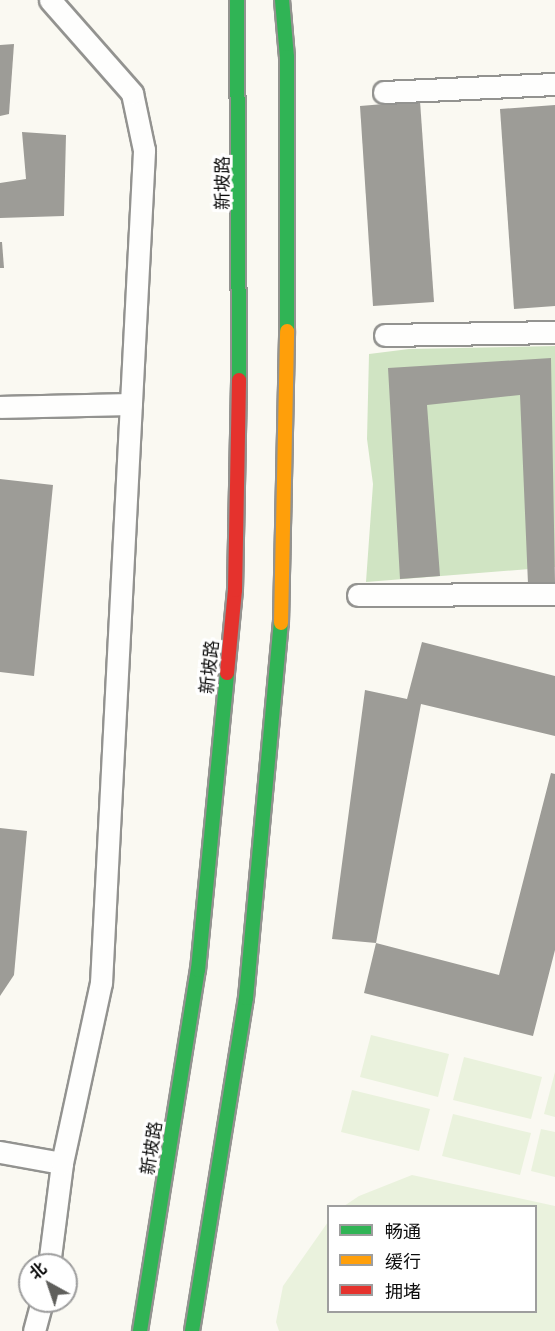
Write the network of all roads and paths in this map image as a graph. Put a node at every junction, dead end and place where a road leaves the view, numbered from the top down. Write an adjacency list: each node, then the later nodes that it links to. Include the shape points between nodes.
1 (50, 0): 8 (street, via 132,93 144,150)
2 (237, 0): 17 (street, 新坡路, via 240,340 235,590 198,970)
3 (282, 0): 18 (street, via 287,57 287,368 282,618 246,998)
4 (555, 84): 5 (street)
5 (384, 92)
6 (555, 332): 7 (street)
7 (385, 335)
8 (131, 404): 9 (street); 13 (street, via 101,983)
9 (0, 407)
10 (555, 594): 11 (street)
11 (358, 595)
12 (0, 1152): 13 (street)
13 (62, 1163): 14 (street)
14 (51, 1253)
15 (39, 1313): 16 (street)
16 (34, 1331)
17 (140, 1331)
18 (192, 1331)

